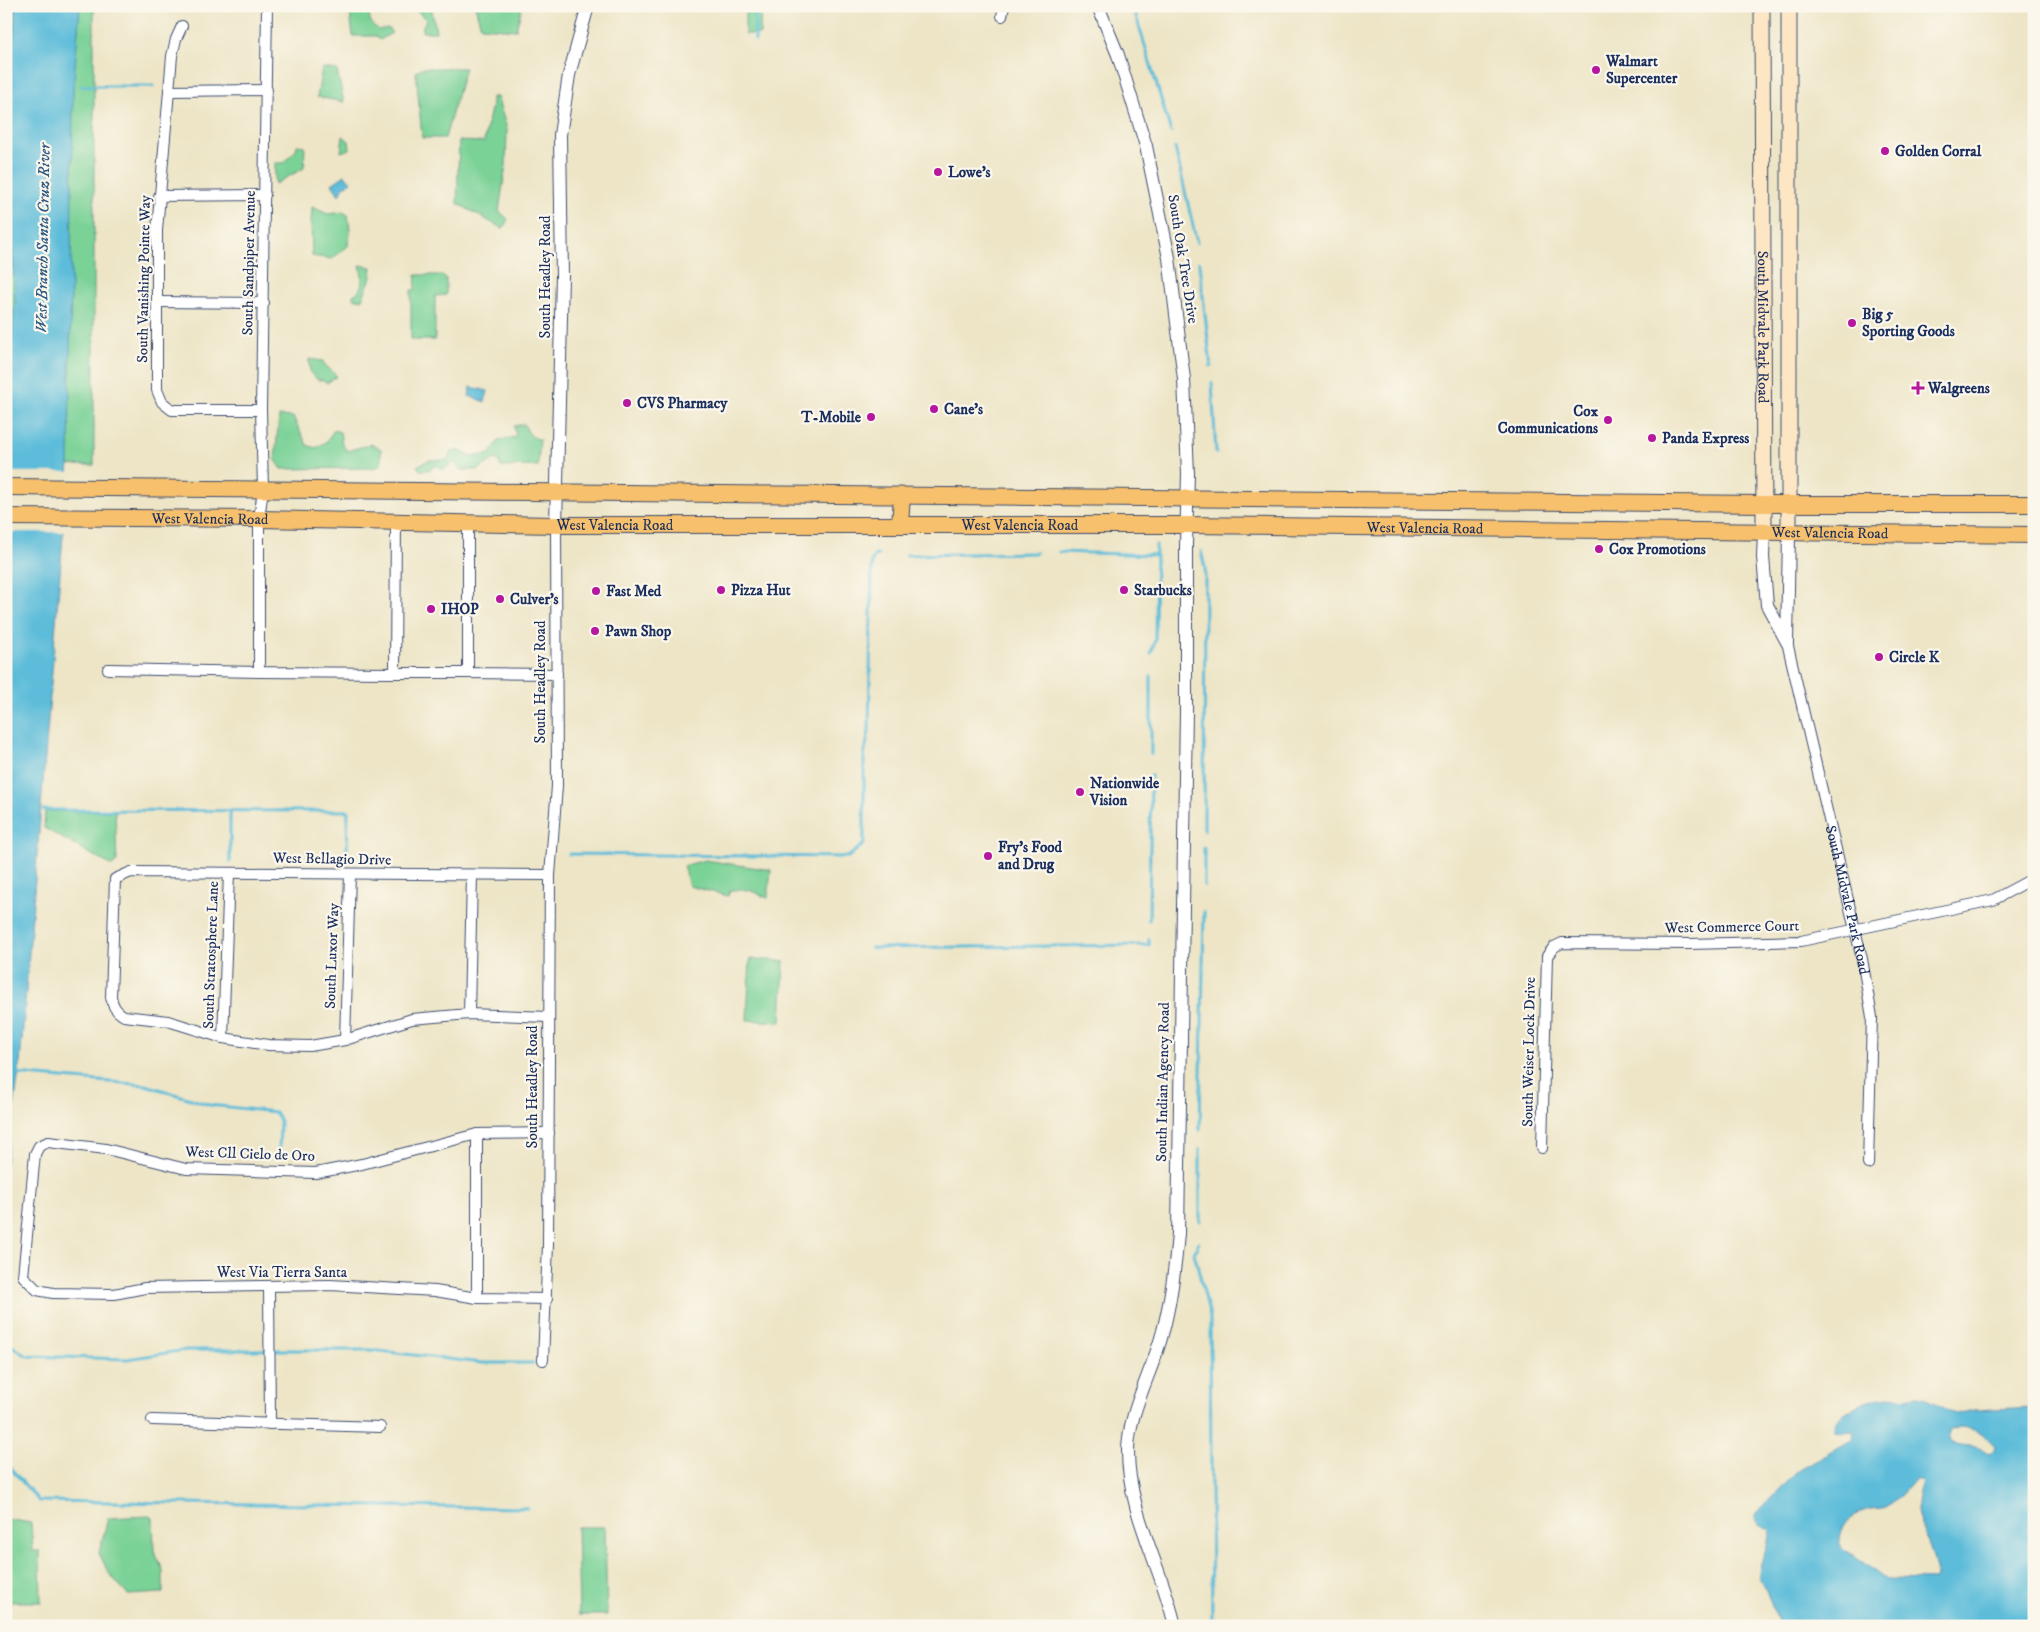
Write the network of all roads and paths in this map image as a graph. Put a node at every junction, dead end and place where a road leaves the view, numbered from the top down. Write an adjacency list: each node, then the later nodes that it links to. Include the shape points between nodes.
1 (267, 6): 7 (street, South Sandpiper Avenue)
2 (588, 6): 16 (street, South Headley Road, via 569,75 560,135 562,276)
3 (1098, 6): 18 (street, South Oak Tree Drive, via 1118,55 1146,146 1169,258 1184,379)
4 (1762, 6): 20 (main road, South Midvale Park Road)
5 (1789, 6): 22 (main road, South Midvale Park Road)
6 (182, 26): 8 (street, South Vanishing Pointe Way, via 172,56)
7 (267, 90): 8 (street); 9 (street, South Sandpiper Avenue)
8 (169, 91): 10 (street, South Vanishing Pointe Way)
9 (265, 195): 10 (street); 12 (street, South Sandpiper Avenue)
10 (159, 196): 11 (street, South Vanishing Pointe Way, via 156,230)
11 (158, 302): 12 (street); 13 (street, South Vanishing Pointe Way, via 157,390 160,405 175,410)
12 (264, 303): 13 (street, South Sandpiper Avenue)
13 (261, 410): 15 (street, South Sandpiper Avenue)
14 (6, 487): 15 (main road, West Valencia Road)
15 (262, 490): 16 (main road, West Valencia Road); 24 (street, South Sandpiper Avenue)
16 (556, 493): 17 (main road, West Valencia Road); 27 (street, South Headley Road)
17 (902, 496): 18 (main road, West Valencia Road); 28 (main road)
18 (1187, 498): 19 (main road, West Valencia Road); 29 (street, South Oak Tree Drive)
19 (1466, 501): 20 (main road, West Valencia Road); 30 (main road)
20 (1764, 504): 22 (main road, West Valencia Road); 31 (main road, South Midvale Park Road)
21 (2034, 504): 22 (main road, West Valencia Road)
22 (1789, 505): 32 (main road, South Midvale Park Road)
23 (6, 517): 24 (main road, West Valencia Road)
24 (259, 519): 25 (main road, West Valencia Road); 36 (street, South Sandpiper Avenue)
25 (396, 522): 26 (main road, West Valencia Road); 37 (street)
26 (468, 523): 27 (main road, West Valencia Road); 38 (street)
27 (556, 525): 28 (main road, West Valencia Road); 39 (street, South Headley Road)
28 (900, 525): 29 (main road, West Valencia Road)
29 (1186, 526): 30 (main road, West Valencia Road); 63 (street, South Indian Agency Road, via 1178,1234 1174,1283 1161,1339 1132,1422 1128,1450 1132,1495)
30 (1465, 529): 31 (main road, West Valencia Road)
31 (1764, 533): 32 (main road, West Valencia Road); 34 (street, South Midvale Park Road, via 1767,606)
32 (1789, 533): 33 (main road, West Valencia Road); 34 (street, South Midvale Park Road)
33 (2034, 536)
34 (1787, 642): 45 (street, South Midvale Park Road)
35 (108, 669): 36 (street)
36 (259, 672): 37 (street)
37 (395, 673): 38 (street)
38 (468, 673): 39 (street)
39 (557, 674): 43 (street, South Headley Road, via 557,786)
40 (230, 873): 41 (street, West Bellagio Drive); 49 (street, South Stratosphere Lane); 49 (street, West Bellagio Drive, via 131,872 115,879 113,1006 124,1016 168,1020)
41 (350, 874): 42 (street, West Bellagio Drive); 50 (street, South Luxor Way)
42 (472, 875): 43 (street, West Bellagio Drive); 47 (street)
43 (550, 876): 48 (street, South Headley Road)
44 (2034, 878): 45 (street, West Commerce Court, via 1993,900)
45 (1854, 929): 46 (street, West Commerce Court, via 1801,941 1562,943); 54 (street, South Midvale Park Road, via 1872,1017)
46 (1547, 956): 53 (street, South Weiser Lock Drive)
47 (469, 1014): 48 (street); 50 (street, via 412,1019)
48 (548, 1017): 51 (street, South Headley Road)
49 (222, 1038): 50 (street, via 268,1045 310,1046)
50 (345, 1040)
51 (549, 1133): 52 (street, West Cll Cielo de Oro); 58 (street, South Headley Road)
52 (477, 1134): 55 (street, West Cll Cielo de Oro, via 316,1173 186,1169 106,1149 48,1142 39,1146 35,1154); 57 (street)
53 (1542, 1148)
54 (1868, 1164)
55 (23, 1276): 56 (street, West Via Tierra Santa, via 37,1290 53,1294 114,1294 146,1288)
56 (270, 1286): 57 (street, West Via Tierra Santa, via 435,1291); 61 (street)
57 (477, 1298): 58 (street, West Via Tierra Santa)
58 (547, 1299): 59 (street, South Headley Road)
59 (543, 1360)
60 (152, 1420): 61 (street)
61 (270, 1424): 62 (street)
62 (380, 1426)
63 (1175, 1626)

